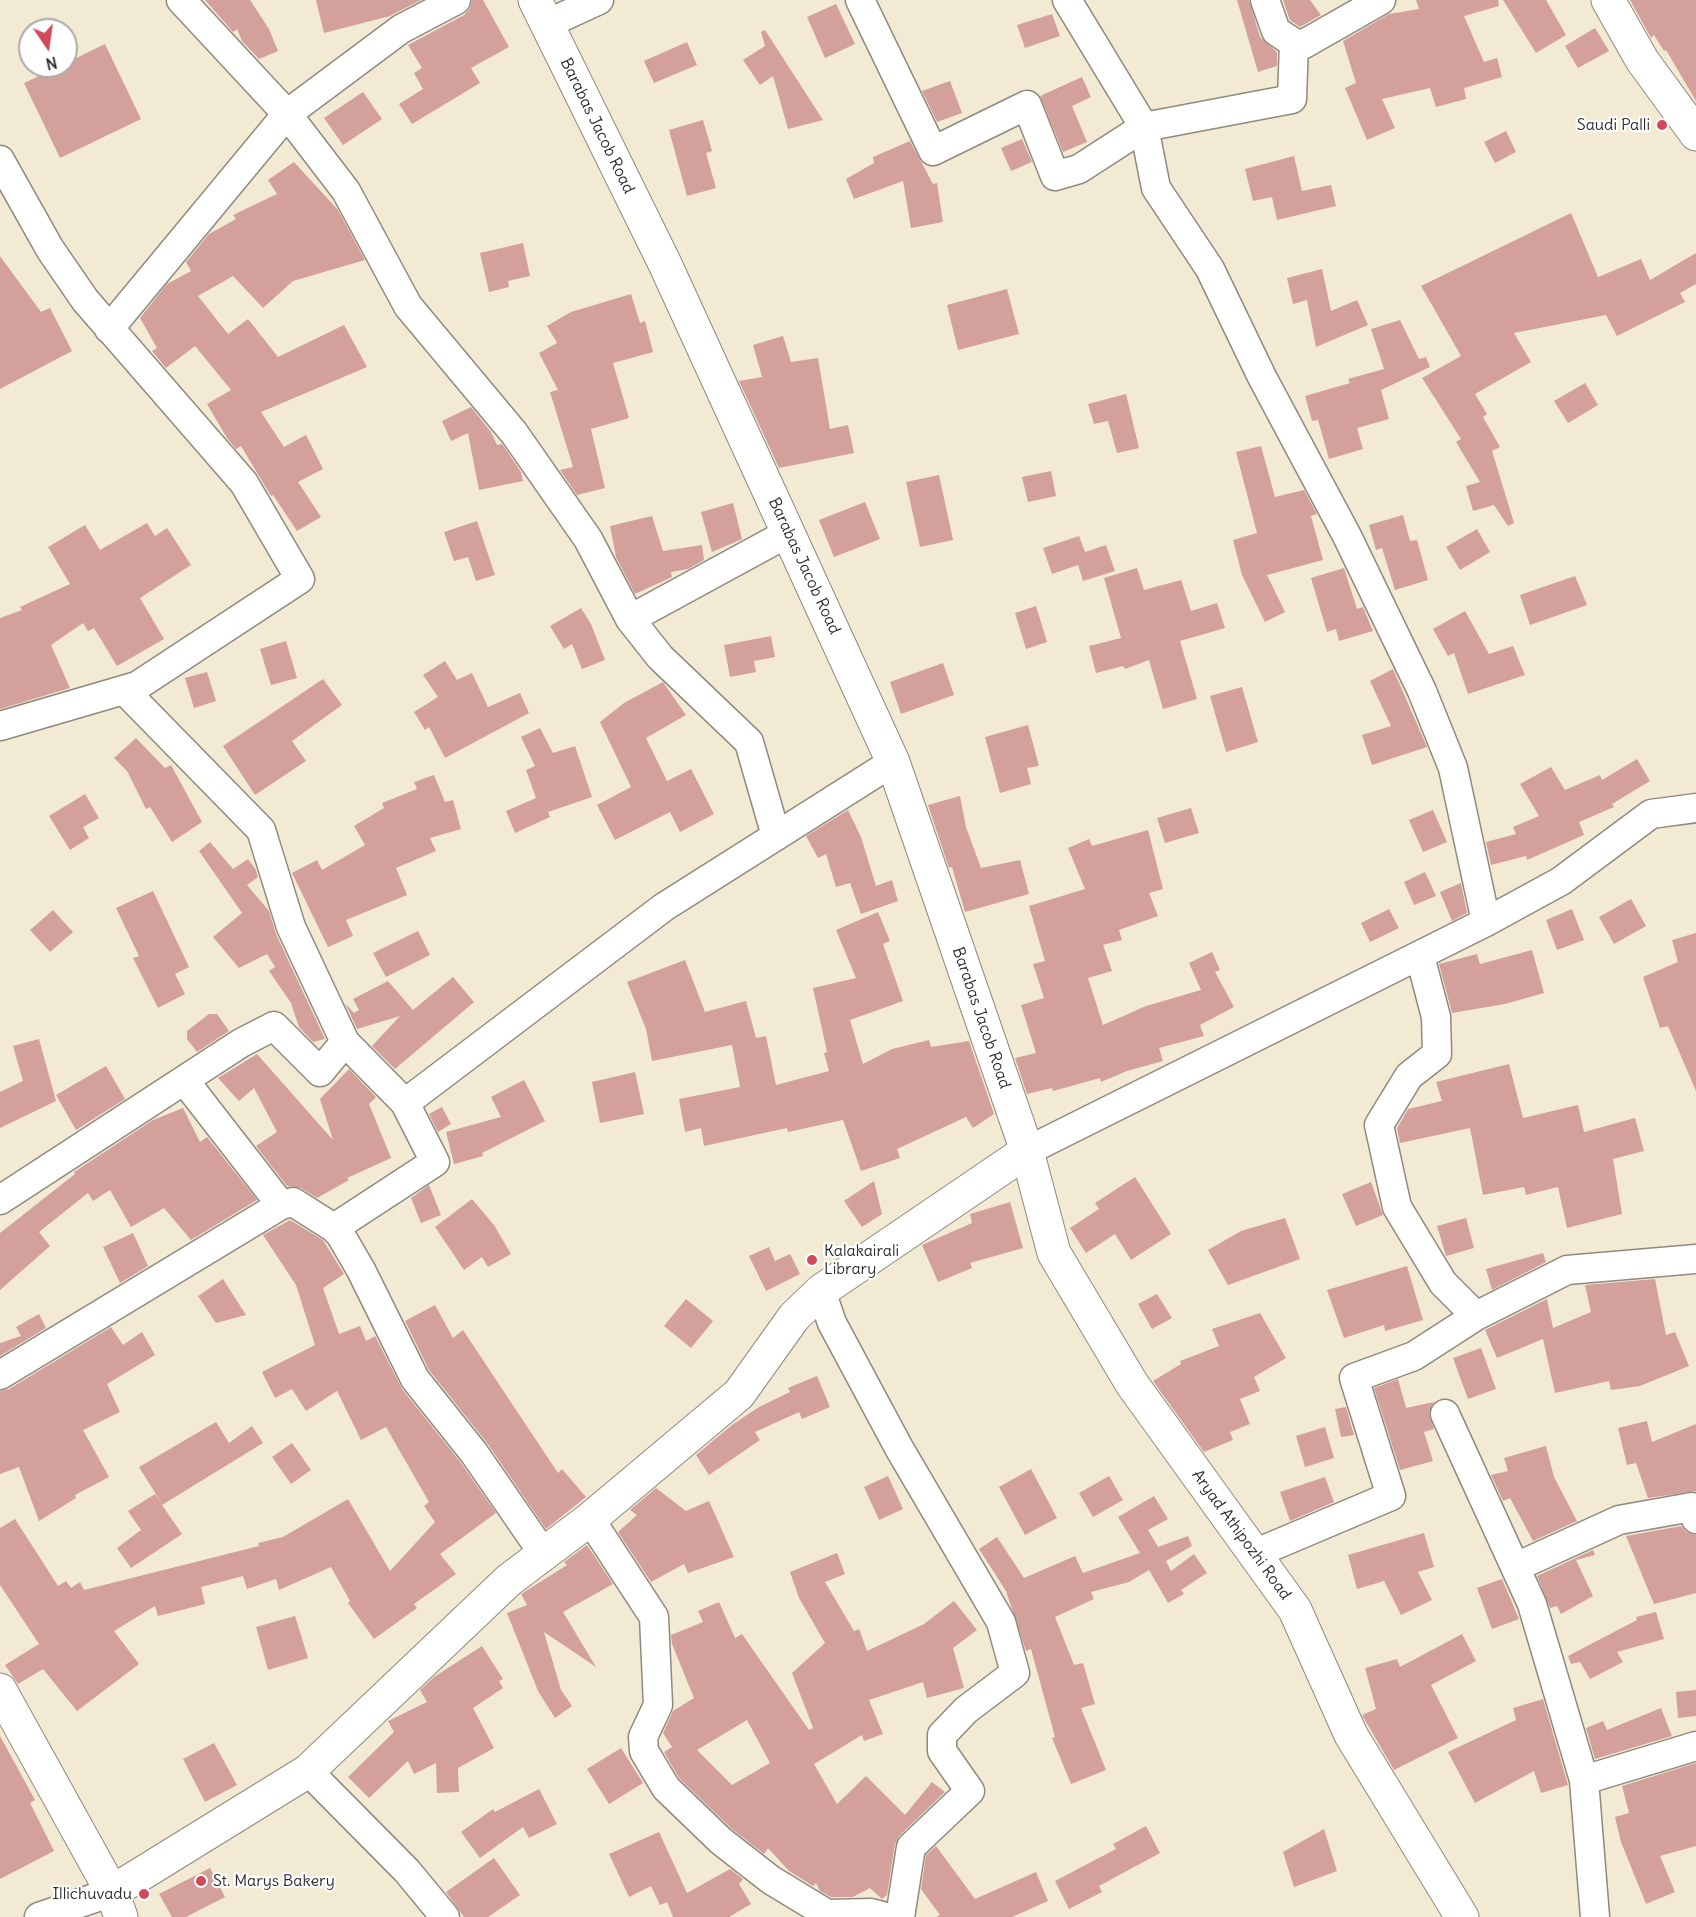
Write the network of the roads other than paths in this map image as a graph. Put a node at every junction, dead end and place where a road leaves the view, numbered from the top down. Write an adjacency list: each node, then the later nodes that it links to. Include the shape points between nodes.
1 (181, 0): 11 (street)
2 (456, 0): 11 (street, via 401,29)
3 (599, 0): 9 (street)
4 (860, 0): 12 (street, via 933,151 1027,105 1055,176 1079,169)
5 (1066, 0): 12 (street)
6 (1265, 0): 10 (street, via 1276,31)
7 (1381, 0): 10 (street, via 1315,40)
8 (1608, 0): 13 (street, via 1642,60)
9 (541, 12): 16 (street, Barabas Jacob Road, via 665,264)
10 (1294, 43): 12 (street, via 1292,99)
11 (287, 114): 15 (street); 17 (street, via 346,190 408,306 514,433 588,539)
12 (1144, 127): 23 (street, via 1156,189 1210,269 1422,691 1453,768)
13 (1696, 134)
14 (2, 168): 15 (street, via 50,249)
15 (110, 329): 18 (street, via 244,483 300,579 137,686)
16 (788, 533): 17 (street); 20 (street, Barabas Jacob Road)
17 (630, 619): 22 (street, via 660,657 749,742)
18 (124, 690): 19 (street); 25 (street, via 261,830 291,927)
19 (0, 726)
20 (893, 762): 22 (street); 28 (street, Barabas Jacob Road)
21 (1696, 808): 23 (street, via 1651,814 1561,880)
22 (776, 836): 27 (street, via 664,907)
23 (1486, 922): 24 (street)
24 (1420, 956): 28 (street); 34 (street, via 1436,1017 1437,1054 1409,1076 1379,1125 1397,1207 1443,1283)
25 (345, 1042): 26 (street, via 320,1072 274,1026); 27 (street)
26 (184, 1080): 29 (street); 30 (street)
27 (405, 1103): 31 (street, via 435,1162)
28 (1027, 1152): 33 (street); 40 (street, Aryad Athipozhi Road, via 1054,1253 1132,1384)
29 (0, 1200)
30 (281, 1205): 31 (street, via 293,1202); 35 (street)
31 (334, 1228): 39 (street, via 361,1270 415,1379 474,1453)
32 (1696, 1259): 34 (street, via 1567,1270)
33 (821, 1291): 37 (street, via 794,1317 739,1394); 50 (street, via 832,1323 899,1448 1001,1622 1015,1673 966,1710 942,1735 942,1751 970,1791 910,1847)
34 (1476, 1316): 40 (street, via 1414,1356 1354,1378 1391,1496)
35 (0, 1375)
36 (1445, 1414): 41 (street)
37 (590, 1519): 39 (street); 49 (street, via 654,1617 658,1705 643,1737 644,1751 666,1788 729,1848 771,1880 827,1914 871,1913)
38 (1696, 1519): 41 (street, via 1692,1508 1619,1520)
39 (543, 1553): 44 (street, via 509,1580)
40 (1254, 1554): 51 (street, Aryad Athipozhi Road, via 1295,1610 1351,1735)
41 (1516, 1567): 45 (street, via 1532,1604)
42 (0, 1690): 46 (street)
43 (1696, 1746): 45 (street)
44 (308, 1772): 46 (street); 48 (street, via 408,1871)
45 (1584, 1780): 52 (street)
46 (116, 1904): 47 (street)
47 (39, 1917)
48 (445, 1917)
49 (886, 1917)
50 (900, 1917)
51 (1462, 1917)
52 (1595, 1917)

